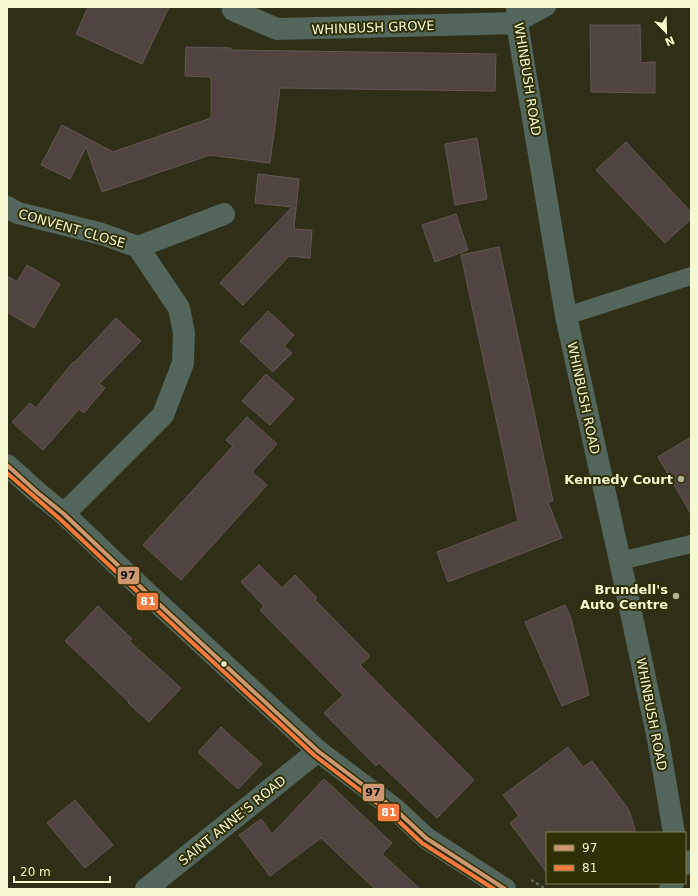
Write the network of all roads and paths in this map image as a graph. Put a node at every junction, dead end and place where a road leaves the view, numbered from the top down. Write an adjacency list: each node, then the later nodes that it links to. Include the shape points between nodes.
1 (548, 7): 3 (lane)
2 (234, 10): 3 (street, WHINBUSH GROVE, via 277,30)
3 (517, 15): 8 (street, WHINBUSH ROAD)
4 (7, 207): 6 (street, CONVENT CLOSE, via 18,213 102,234)
5 (224, 214): 6 (street, CONVENT CLOSE)
6 (138, 247): 10 (street, CONVENT CLOSE, via 179,308 184,333 183,362 163,415)
7 (691, 276): 8 (lane)
8 (566, 316): 12 (street, WHINBUSH ROAD)
9 (7, 465): 10 (street)
10 (64, 514): 13 (street)
11 (691, 544): 12 (lane)
12 (620, 561): 14 (street, WHINBUSH ROAD, via 658,739)
13 (318, 752): 15 (street, SAINT ANNE'S ROAD); 16 (street, via 395,809 426,838)
14 (674, 832)
15 (146, 889)
16 (505, 889)

